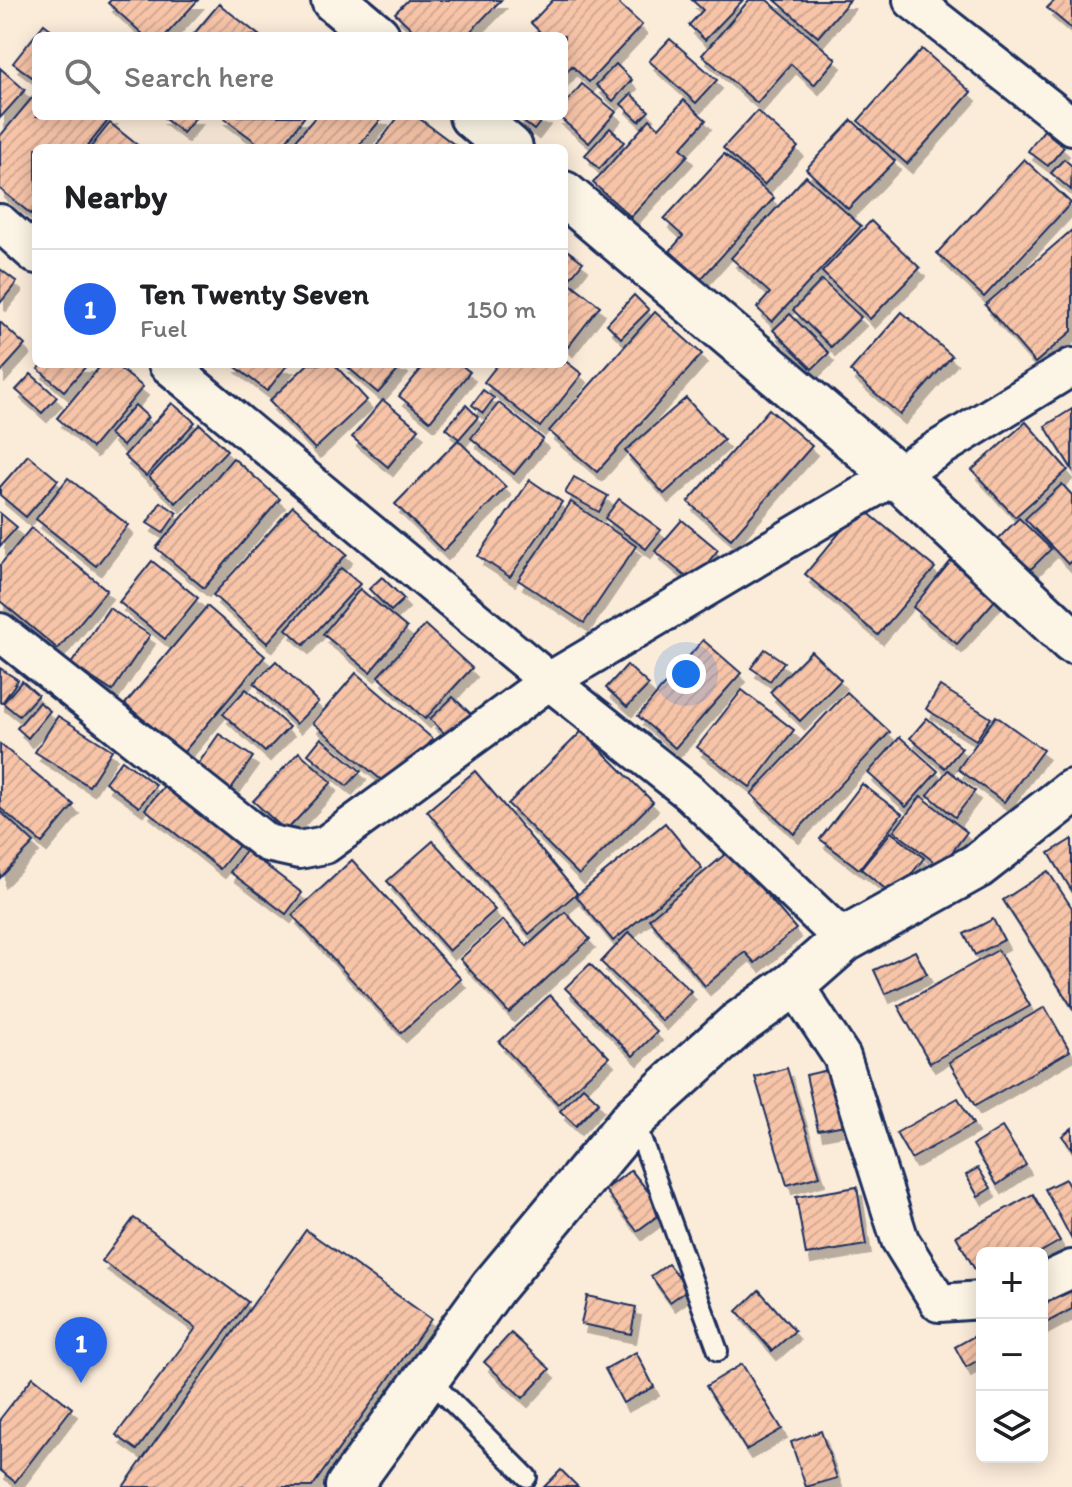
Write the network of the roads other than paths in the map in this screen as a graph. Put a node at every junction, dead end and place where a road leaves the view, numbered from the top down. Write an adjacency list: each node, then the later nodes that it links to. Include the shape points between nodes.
1 (334, 0): 3 (street)
2 (912, 0): 5 (street)
3 (372, 32)
4 (477, 120): 6 (street)
5 (1072, 126)
6 (505, 144)
7 (568, 197): 12 (street)
8 (0, 223): 9 (street)
9 (32, 251)
10 (1072, 367): 12 (street)
11 (172, 368): 15 (street)
12 (896, 475): 14 (street); 15 (street)
13 (0, 632): 15 (street, via 267,843 299,850 325,845)
14 (1072, 641)
15 (549, 681): 17 (street, via 690,793)
16 (1072, 792): 17 (street, via 977,866)
17 (844, 940): 18 (street)
18 (794, 984): 19 (street, via 737,1025); 22 (street, via 842,1057 900,1240 939,1303)
19 (634, 1118): 23 (lane); 24 (street, via 493,1287)
20 (1072, 1269): 21 (street)
21 (1048, 1280)
22 (976, 1300)
23 (718, 1351)
24 (428, 1378): 25 (lane); 26 (street)
25 (527, 1477)
26 (348, 1487)

